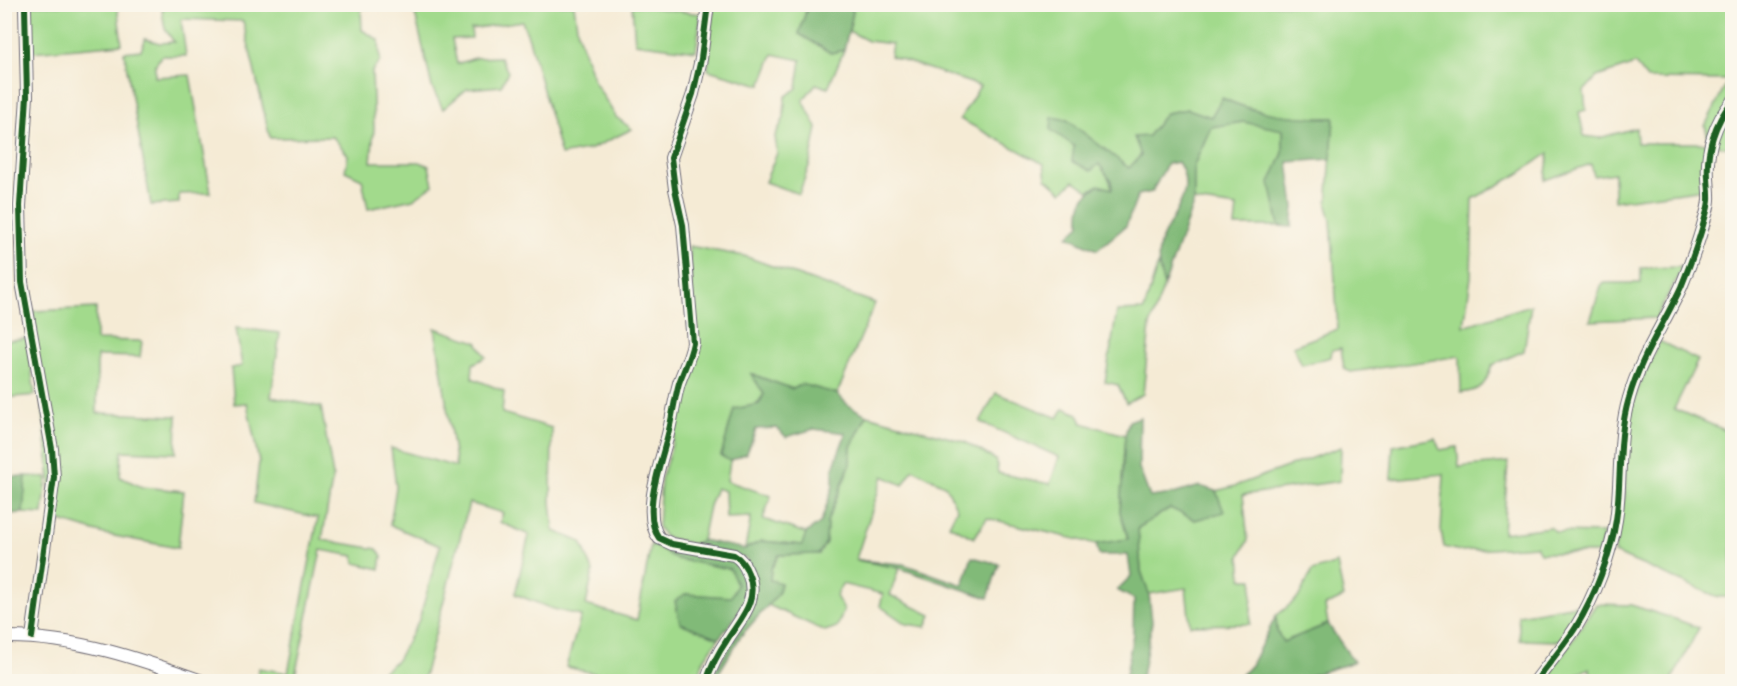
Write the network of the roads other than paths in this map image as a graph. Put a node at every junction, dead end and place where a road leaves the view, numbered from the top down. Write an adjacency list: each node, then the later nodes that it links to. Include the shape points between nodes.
1 (708, 4): 7 (street, via 693,94 671,158 683,225 693,343 678,386 653,492 653,523 659,538 734,555 742,561 751,581 749,607 711,666)
2 (25, 7): 4 (street, via 22,282 54,477)
3 (1732, 102): 8 (street, via 1715,128 1708,161 1710,192 1705,220 1680,287 1655,333 1629,396 1623,421 1616,521 1601,573 1576,627)
4 (32, 637): 5 (street); 6 (street, via 120,653)
5 (4, 638)
6 (205, 681)
7 (706, 681)
8 (1535, 681)

